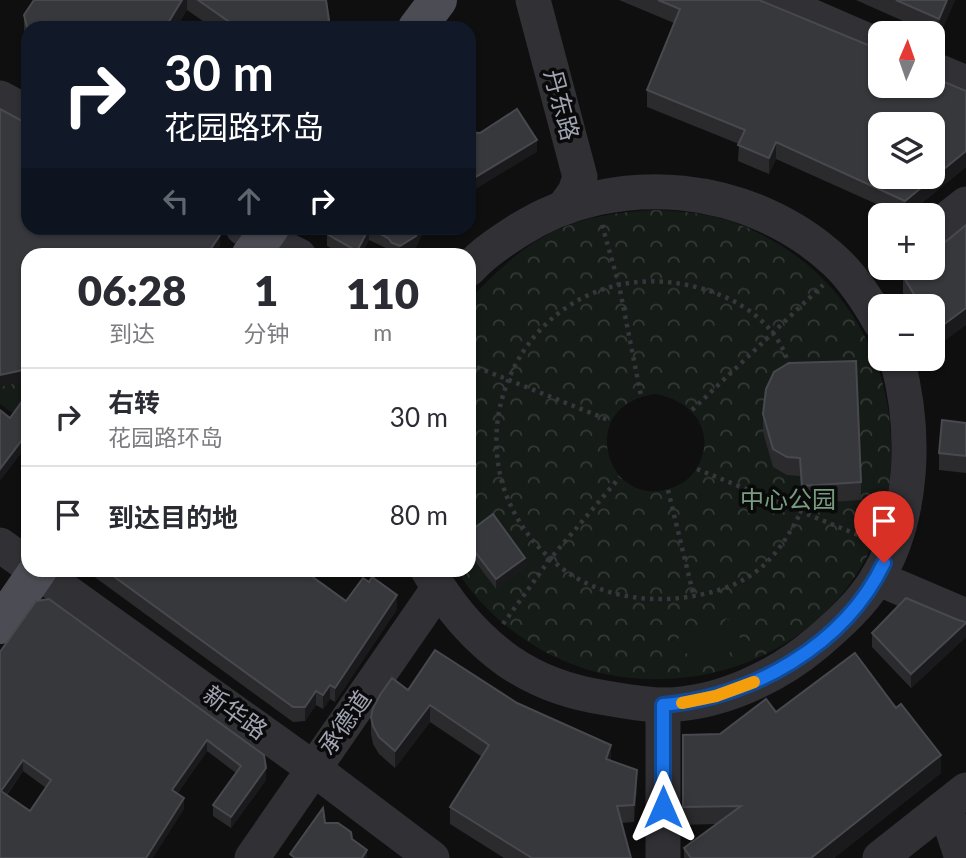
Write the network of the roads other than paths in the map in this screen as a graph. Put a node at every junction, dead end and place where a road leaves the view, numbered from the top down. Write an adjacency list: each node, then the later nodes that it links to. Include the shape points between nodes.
1 (438, 0): 5 (main road)
2 (533, 0): 12 (street, 丹东路, via 580,177)
3 (546, 0): 13 (street, 丹东路, via 590,173)
4 (774, 0): 6 (street)
5 (423, 21)
6 (868, 41)
7 (945, 74): 8 (street)
8 (966, 83)
9 (0, 98): 10 (street)
10 (21, 109)
11 (966, 204): 14 (street)
12 (565, 206): 13 (street); 17 (street, via 512,234)
13 (609, 207): 18 (street, via 652,192 698,194 746,207 794,230)
14 (945, 221)
15 (257, 237): 16 (street)
16 (281, 248)
17 (476, 263)
18 (860, 274): 19 (street)
19 (868, 294)
20 (900, 371): 25 (street, via 909,429 906,480 899,522)
21 (0, 545): 22 (street)
22 (21, 560)
23 (33, 577): 28 (main road)
24 (45, 577): 30 (street, 新华路)
25 (877, 578): 27 (street); 29 (street, via 840,623 784,668 716,696)
26 (433, 580): 29 (street, via 471,628 522,670 592,696); 30 (street, 承德道)
27 (966, 616)
28 (0, 625)
29 (663, 705): 34 (street)
30 (314, 769): 32 (street, 承德道); 33 (street, 新华路)
31 (955, 799): 35 (street); 36 (street)
32 (252, 858)
33 (432, 858)
34 (663, 858)
35 (880, 858)
36 (962, 858)

